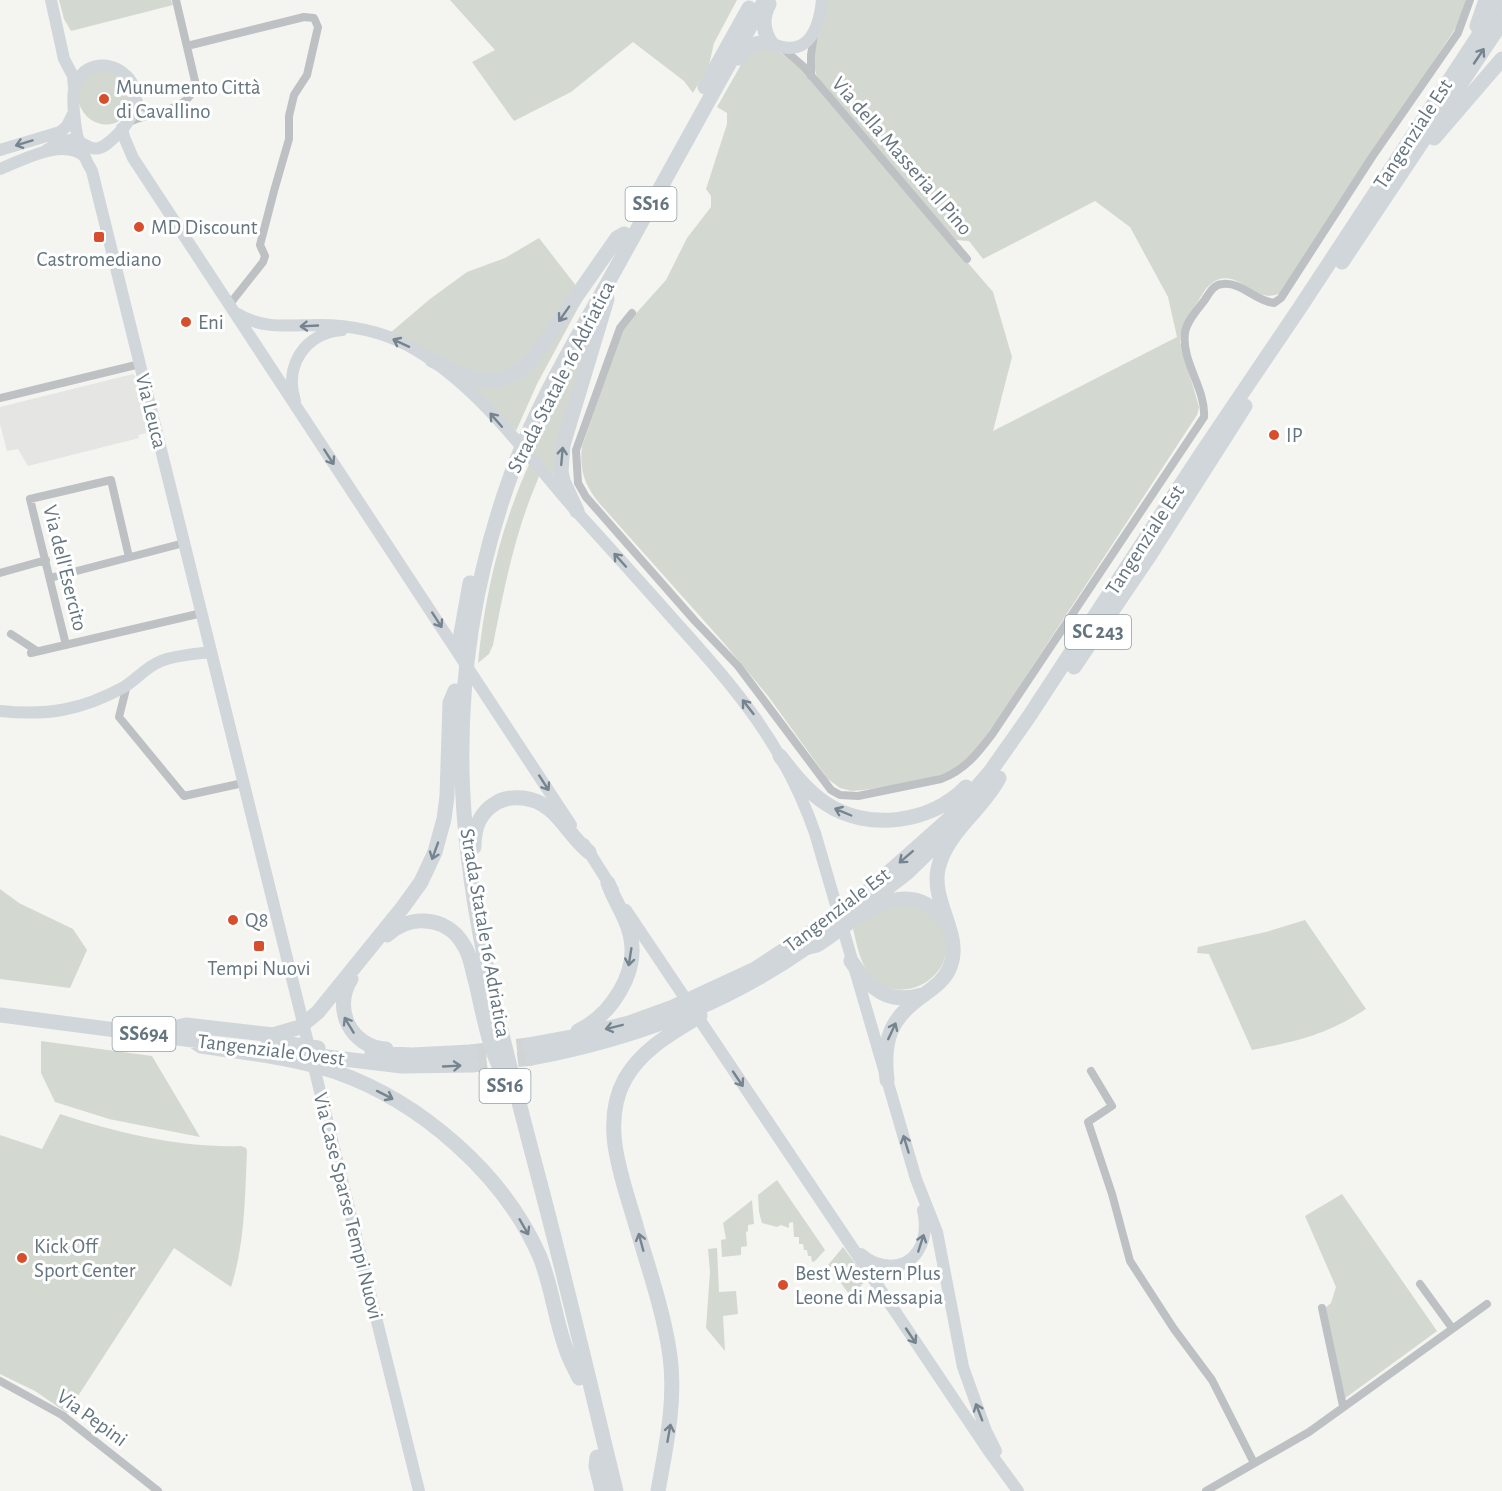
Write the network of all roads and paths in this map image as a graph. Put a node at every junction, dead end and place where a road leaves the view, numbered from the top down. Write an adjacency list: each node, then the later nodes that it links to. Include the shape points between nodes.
1 (51, 0): 12 (main road)
2 (176, 0): 15 (street)
3 (743, 0): 16 (highway)
4 (753, 0): 16 (highway, Strada Statale 16 Adriatica / SS16)
5 (765, 0): 23 (highway, Strada Statale 16 Adriatica / SS16)
6 (771, 0): 14 (highway, via 764,25 767,37)
7 (822, 0): 13 (main road)
8 (1470, 0): 39 (street, via 1458,33 1281,298 1268,303 1238,286 1222,284 1212,290 1189,322 1184,332 1186,349 1204,417 993,733 973,758 946,777 858,796 831,790 738,666 586,497 578,483 576,450 620,328)
9 (1486, 0): 25 (highway, via 1474,33 1429,100)
10 (1502, 0): 25 (highway, Tangenziale Est)
11 (1502, 22): 36 (highway, Tangenziale Est / SC 243, one-way to 11)
12 (58, 32): 18 (main road, via 74,62); 20 (main road)
13 (815, 33): 14 (main road, via 797,47); 19 (street, Via della Masseria Il Pino)
14 (776, 45): 19 (street, Via della Masseria Il Pino, via 798,61); 23 (highway, via 754,44 744,51 715,99)
15 (187, 46): 24 (street, via 195,81 192,94 183,103); 38 (street, via 304,17 314,18 318,27 307,75 294,95 289,116 290,139 260,245 265,256)
16 (719, 59): 35 (highway, Strada Statale 16 Adriatica / SS16)
17 (1502, 59): 36 (highway, via 1426,147)
18 (91, 68): 20 (main road, via 82,74); 21 (main road, via 109,66 127,74 135,86)
19 (811, 77): 37 (street, Via della Masseria Il Pino)
20 (75, 89): 22 (main road)
21 (135, 96): 24 (street, via 142,107); 26 (main road, via 135,108)
22 (75, 108): 27 (main road); 29 (main road, one-way to 29, via 60,132)
23 (704, 109): 35 (highway, Strada Statale 16 Adriatica / SS16)
24 (161, 112): 26 (street)
25 (1422, 119): 59 (highway, Tangenziale Est)
26 (125, 126): 28 (main road); 32 (main road, via 124,137)
27 (80, 143): 28 (main road, via 90,148); 30 (main road, via 61,142); 31 (main road, Via Leuca)
28 (107, 144): 32 (main road, via 121,147); 34 (main road, via 98,152)
29 (0, 150)
30 (45, 151): 31 (main road, via 73,149); 33 (main road)
31 (85, 157): 34 (main road, Via Leuca)
32 (133, 158): 38 (main road)
33 (0, 169)
34 (92, 171): 42 (main road, Via Leuca)
35 (628, 236): 41 (highway, one-way to 41, via 617,238 534,357 517,373 481,380); 45 (highway, Strada Statale 16 Adriatica / SS16, via 536,408 515,438); 46 (highway, one-way to 35, via 563,481 563,445 605,304 632,246)
36 (1358, 238): 61 (highway, Tangenziale Est / SC 243)
37 (967, 259)
38 (232, 309): 40 (main road, one-way to 38, via 335,326 267,326 248,321); 44 (main road)
39 (632, 313)
40 (367, 331): 41 (main road, one-way to 40, via 397,341); 44 (main road, via 338,330 315,339 303,349 293,366)
41 (432, 360): 46 (main road, one-way to 41, via 484,406)
42 (140, 364): 43 (street); 47 (main road, Via Leuca)
43 (0, 398)
44 (297, 408): 63 (main road, one-way to 63)
45 (507, 473): 57 (highway, Strada Statale 16 Adriatica / SS16); 57 (highway, Strada Statale 16 Adriatica / SS16, via 484,528 464,612 457,673)
46 (577, 511): 60 (main road, one-way to 46, via 723,675)
47 (184, 543): 48 (street); 52 (main road, Via Leuca)
48 (129, 557): 49 (street, Via dell'Esercito, via 111,480 30,499); 51 (street)
49 (46, 560): 50 (street); 51 (street, Via dell'Esercito)
50 (0, 573)
51 (50, 578): 54 (street, Via dell'Esercito)
52 (202, 613): 54 (street); 55 (main road, Via Leuca)
53 (11, 634): 54 (street, via 34,652)
54 (66, 645)
55 (211, 652): 56 (main road, via 163,660); 62 (main road, Via Leuca)
56 (127, 685): 58 (main road, via 73,708 40,714); 62 (street, via 119,717 184,796)
57 (460, 690): 74 (highway, Strada Statale 16 Adriatica / SS16, via 469,862); 75 (highway, one-way to 75, via 450,703 444,819 421,882 318,1012); 79 (highway, Strada Statale 16 Adriatica / SS16, via 453,782 463,887)
58 (2, 710)
59 (1028, 718): 60 (highway, one-way to 60, via 957,796 920,816 896,820 851,815 825,804 802,784); 76 (highway, Tangenziale Est, one-way to 76, via 990,772 950,818 862,896 807,935 755,969 673,1007)
60 (780, 756): 67 (main road, via 806,808)
61 (999, 778): 65 (highway, via 942,854 937,887); 66 (highway, Tangenziale Est / SC 243, via 957,826 908,872)
62 (243, 783): 96 (main road, Via Case Sparse Tempi Nuovi)
63 (590, 852): 64 (main road); 74 (highway, via 576,842 547,805 536,800 503,799 478,820 474,845 477,877 502,1017)
64 (608, 883): 76 (highway, one-way to 76, via 632,944 623,984 608,1008 590,1024 579,1031 534,1040); 82 (main road, one-way to 82)
65 (948, 926): 66 (highway, via 925,904 894,900 878,905 817,945); 69 (highway, via 954,947 951,966 941,982)
66 (806, 948): 68 (highway, Tangenziale Est / SC 243)
67 (850, 956): 69 (highway, via 865,982 883,994 904,998); 80 (main road)
68 (754, 980): 76 (highway, Tangenziale Est / SC 243, via 711,1003 628,1036 582,1049); 100 (highway, one-way to 68, via 671,1422 670,1356 616,1151 614,1112 625,1079 646,1052 743,991)
69 (925, 994): 80 (highway, one-way to 69, via 885,1051 890,1032 908,1007)
70 (0, 1005): 75 (highway, Tangenziale Ovest / SS694)
71 (0, 1015): 72 (highway, Tangenziale Ovest / SS694)
72 (40, 1020): 73 (highway); 75 (highway, Tangenziale Ovest / SS694, via 192,1040)
73 (0, 1021)
74 (501, 1030): 99 (highway, Strada Statale 16 Adriatica / SS16)
75 (285, 1047): 77 (highway, Tangenziale Ovest / SS694); 77 (highway)
76 (530, 1052)
77 (330, 1059): 79 (highway, Tangenziale Ovest / SS694, one-way to 79, via 468,1057 454,1049 377,1048 363,1041 343,1015 347,984 386,936 415,921 434,922 459,937 469,956 493,1054); 87 (highway, one-way to 87, via 370,1088 416,1113 500,1190 546,1272 566,1349)
78 (1091, 1071): 93 (street, via 1112,1106 1088,1122 1130,1261 1212,1380)
79 (502, 1072): 87 (highway, Strada Statale 16 Adriatica / SS16)
80 (887, 1080): 81 (main road, one-way to 80)
81 (916, 1179): 82 (main road, one-way to 81, via 866,1258 880,1265 900,1265 913,1258 922,1244 925,1224); 88 (main road, via 937,1232)
82 (843, 1235): 90 (main road, one-way to 90)
83 (1420, 1284): 86 (street)
84 (1487, 1304): 86 (street)
85 (1322, 1308): 91 (street)
86 (1452, 1328): 91 (street)
87 (579, 1378): 92 (highway, Strada Statale 16 Adriatica / SS16)
88 (966, 1378): 90 (main road, via 966,1387 960,1393); 94 (main road, one-way to 88, via 986,1431)
89 (0, 1381): 95 (street, Via Pepini, via 62,1414)
90 (943, 1383): 94 (main road)
91 (1343, 1406): 93 (street, via 1309,1432)
92 (597, 1457): 97 (highway); 98 (highway, Strada Statale 16 Adriatica / SS16)
93 (1254, 1463): 101 (street)
94 (1015, 1488)
95 (158, 1491)
96 (419, 1491)
97 (602, 1491)
98 (606, 1491)
99 (616, 1491)
100 (658, 1491)
101 (1206, 1491)

